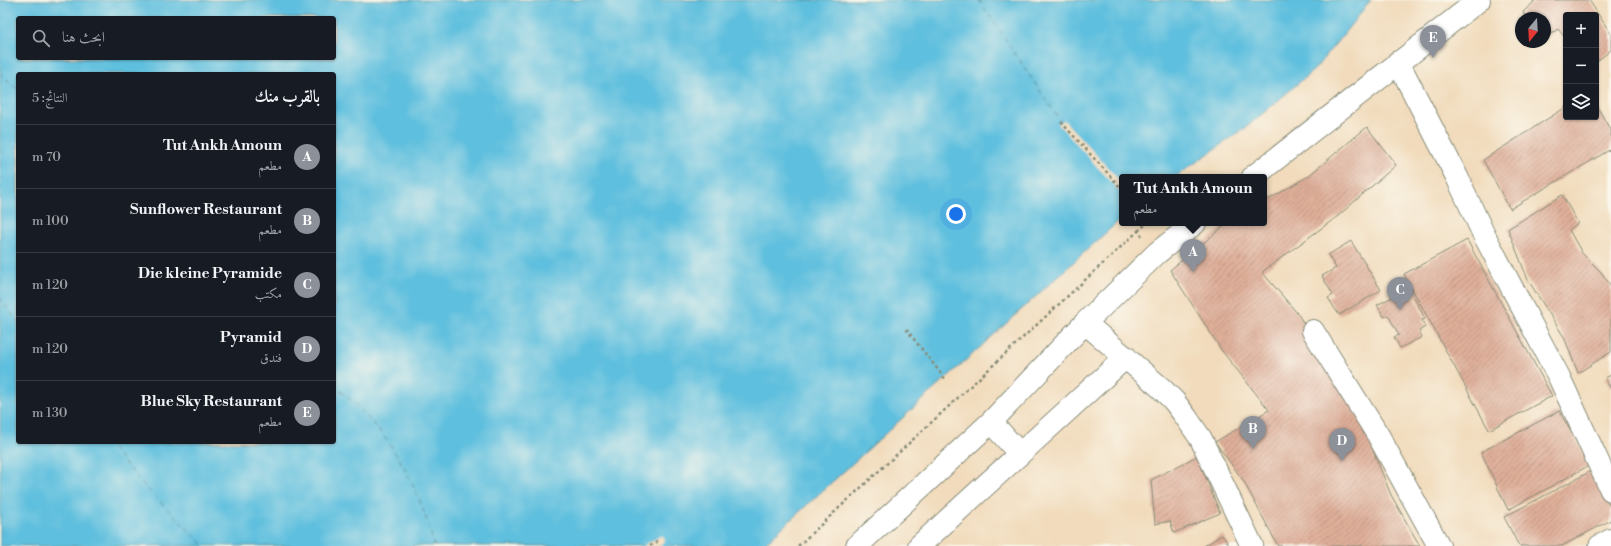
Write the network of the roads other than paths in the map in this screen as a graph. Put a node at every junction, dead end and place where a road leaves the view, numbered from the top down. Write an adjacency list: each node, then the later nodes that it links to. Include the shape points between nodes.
1 (1479, 0): 2 (street)
2 (1398, 62): 3 (street); 10 (street, via 1483,233 1559,376)
3 (1257, 174)
4 (1191, 226): 5 (street, via 1157,253)
5 (1085, 322): 7 (street); 8 (street)
6 (1313, 331): 15 (street, via 1378,435)
7 (1126, 358): 9 (street); 14 (street, via 1174,401 1201,439)
8 (991, 422): 9 (street); 12 (street)
9 (1020, 454): 13 (street)
10 (1611, 490)
11 (1611, 540): 16 (street)
12 (857, 546)
13 (919, 546)
14 (1252, 546)
15 (1439, 546)
16 (1600, 546)

